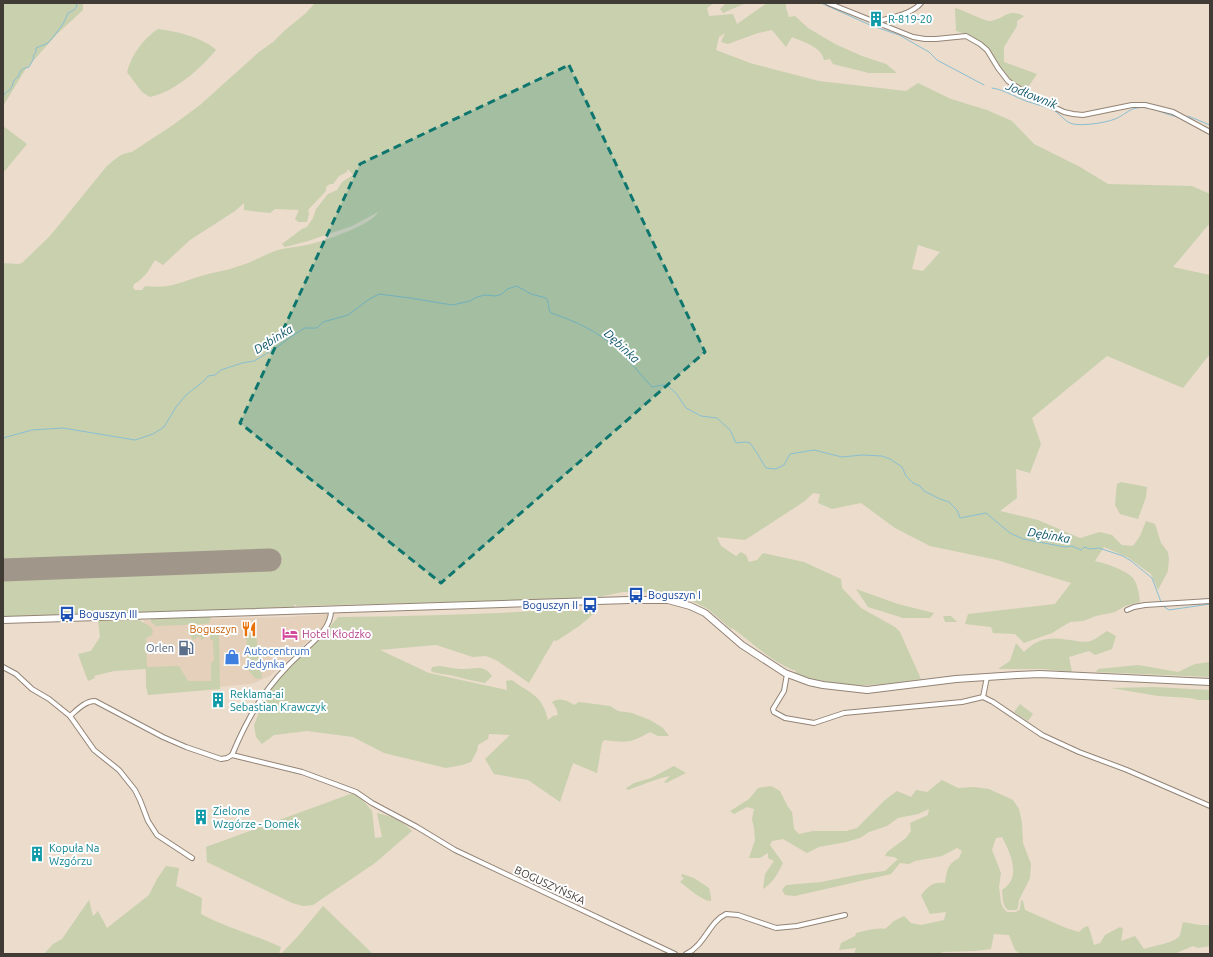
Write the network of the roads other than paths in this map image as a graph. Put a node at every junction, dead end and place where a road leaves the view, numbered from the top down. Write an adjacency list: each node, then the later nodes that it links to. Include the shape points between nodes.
1 (828, 3): 3 (street)
2 (921, 3): 3 (street, via 917,9)
3 (874, 22): 4 (street, via 913,38 966,36 987,50 1008,81 1027,94 1064,112 1083,115 1145,105 1173,112)
4 (1210, 132)
5 (1210, 601): 7 (street, via 1145,605)
6 (332, 609): 8 (highway); 10 (highway, via 668,600 686,604 704,613 742,645); 15 (street, via 323,632 271,683 250,717)
7 (1127, 610)
8 (3, 620)
9 (3, 667): 14 (street, via 16,674 32,689)
10 (787, 674): 11 (highway, via 808,682 868,690); 13 (street, via 784,691 773,709 774,712 785,718 810,723 844,713)
11 (986, 677): 12 (highway, via 1040,674); 13 (street)
12 (1210, 682)
13 (983, 698): 16 (street, via 1042,735)
14 (70, 716): 15 (street, BOGUSZYŃSKA, via 84,704 95,701 186,747 221,759); 17 (street, via 94,750 119,770 135,790 157,835)
15 (232, 755): 19 (street, BOGUSZYŃSKA, via 302,772 356,792 455,850)
16 (1210, 806)
17 (192, 858)
18 (845, 915): 20 (street, via 776,928 738,915 726,914 699,945)
19 (675, 954)
20 (686, 954)

